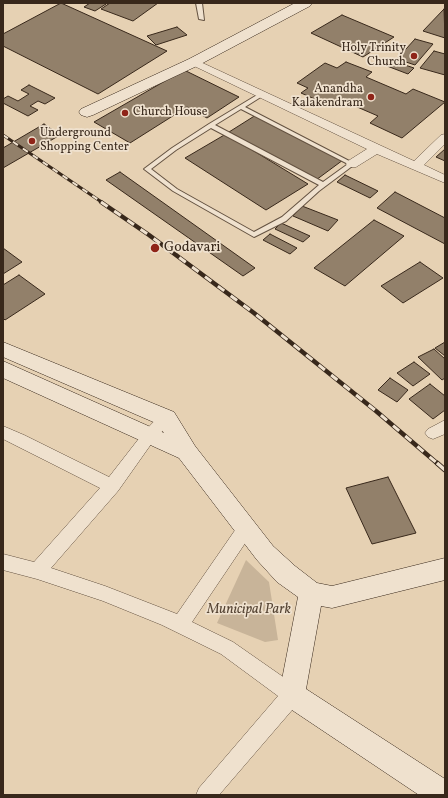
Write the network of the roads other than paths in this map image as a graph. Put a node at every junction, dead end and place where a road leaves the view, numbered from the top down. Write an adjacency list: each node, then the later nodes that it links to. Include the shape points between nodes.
1 (199, 3): 3 (lane)
2 (305, 3): 4 (street)
3 (202, 19)
4 (194, 62): 5 (street); 7 (street)
5 (262, 94): 6 (lane); 10 (street)
6 (241, 107): 8 (lane); 11 (lane)
7 (87, 112)
8 (212, 125): 14 (lane); 14 (lane, via 146,169 175,190 254,234 284,219)
9 (445, 137): 12 (street)
10 (376, 149): 11 (street); 12 (street)
11 (352, 164): 14 (lane)
12 (416, 166): 13 (street)
13 (445, 179)
14 (324, 184)
15 (3, 349): 17 (street)
16 (3, 369): 19 (street)
17 (166, 418): 19 (street); 20 (street)
18 (3, 432): 21 (street)
19 (149, 436): 20 (street); 21 (street)
20 (186, 452): 22 (street)
21 (112, 486): 25 (street)
22 (246, 528): 26 (street, via 264,553); 27 (street)
23 (3, 562): 25 (street)
24 (445, 569): 26 (street, via 332,598)
25 (37, 571): 27 (street, via 105,594)
26 (311, 593): 28 (street)
27 (180, 625): 28 (street, via 227,648)
28 (292, 695): 29 (street); 30 (street)
29 (206, 795)
30 (444, 795)

